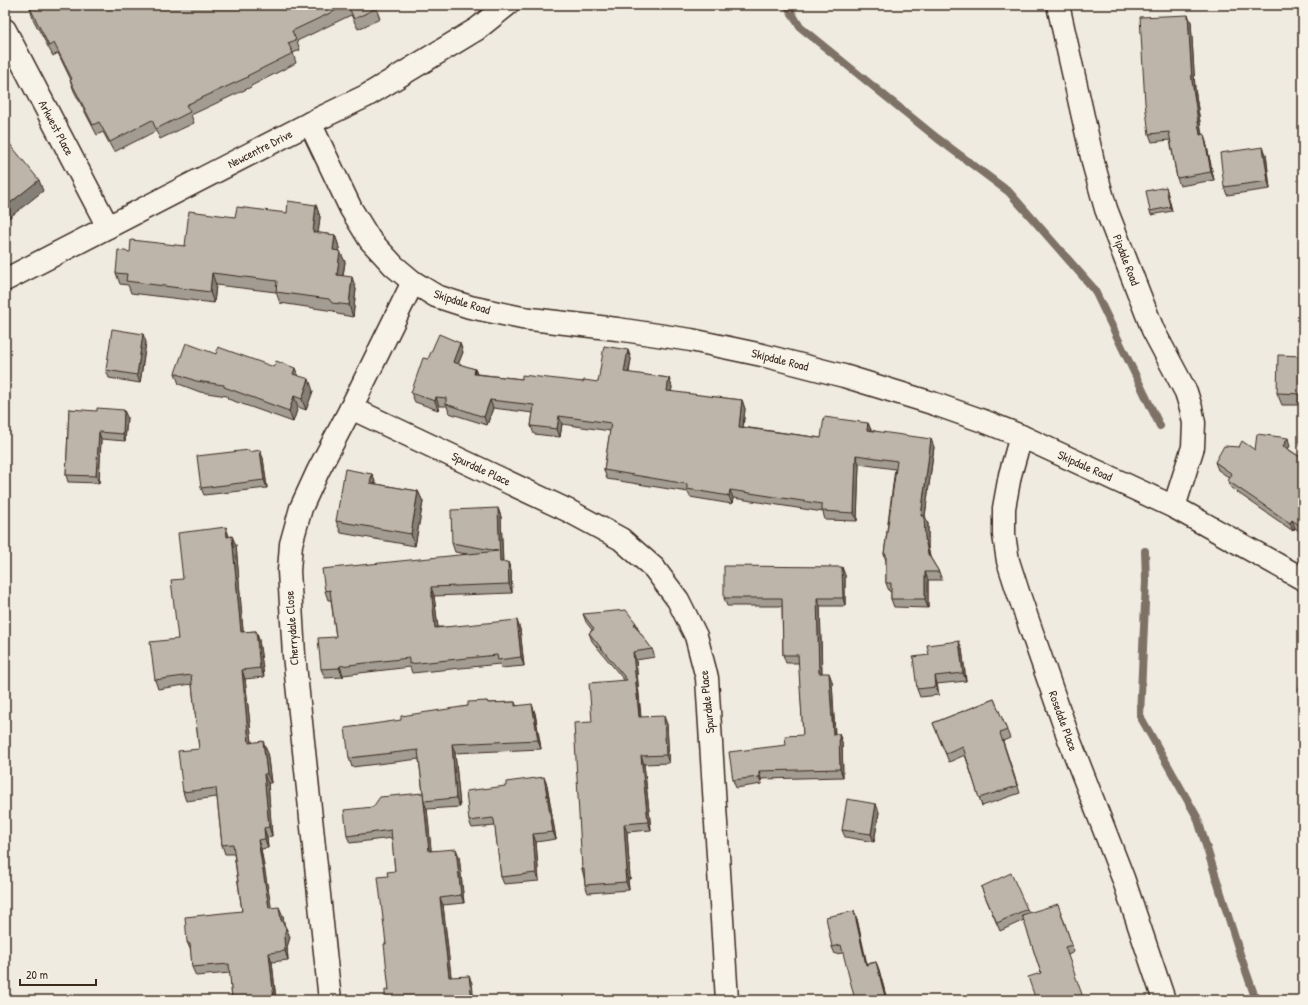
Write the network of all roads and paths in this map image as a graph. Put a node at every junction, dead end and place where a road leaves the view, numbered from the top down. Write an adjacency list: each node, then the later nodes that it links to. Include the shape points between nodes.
1 (507, 5): 4 (street, Newcentre Drive, via 477,30 366,96)
2 (1058, 5): 10 (street, Pipdale Road, via 1106,209 1153,330 1192,408 1193,447)
3 (5, 30): 5 (street, Arkwest Place)
4 (310, 123): 5 (street, Newcentre Drive); 7 (street, Skipdale Road, via 370,240)
5 (108, 226): 6 (street, Newcentre Drive)
6 (5, 280)
7 (413, 282): 8 (street, Cherrydale Close); 9 (street, Skipdale Road, via 436,296 522,318 691,340 762,355 844,376 932,403)
8 (351, 408): 12 (street, Cherrydale Close, via 301,508 291,544 289,571 294,655); 13 (street, Spurdale Place, via 569,511 621,539 654,568 678,600 696,636 707,678)
9 (1021, 436): 10 (street, Skipdale Road); 14 (street, Rosedale Place, via 1004,508 1004,535 1008,561 1066,731 1123,878)
10 (1174, 507): 11 (street, Skipdale Road)
11 (1303, 579)
12 (330, 1000)
13 (727, 1000)
14 (1164, 1000)

